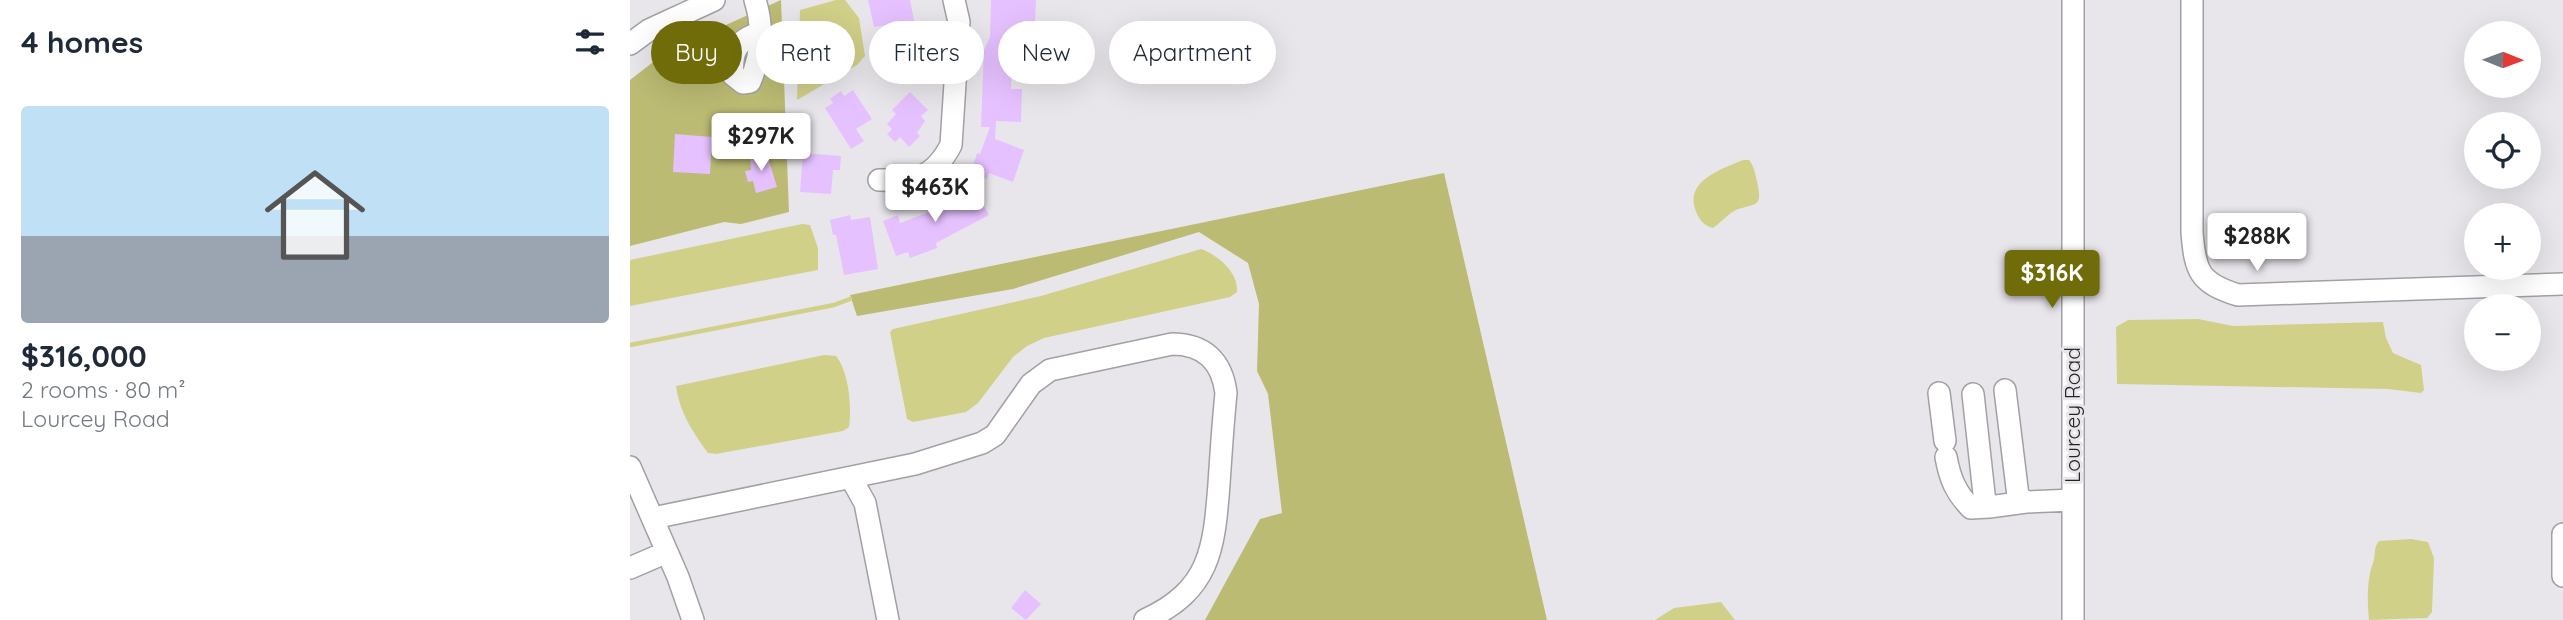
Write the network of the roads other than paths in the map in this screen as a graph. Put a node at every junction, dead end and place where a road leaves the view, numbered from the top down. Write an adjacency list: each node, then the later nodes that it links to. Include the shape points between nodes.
1 (714, 0): 7 (street, via 649,30)
2 (755, 0): 6 (street)
3 (954, 0): 8 (street, via 959,22 951,145 928,175 907,181)
4 (2073, 0): 15 (street, Lourcey Road)
5 (2192, 0): 9 (street, via 2194,251 2202,277 2217,289 2238,295)
6 (758, 21)
7 (630, 44)
8 (879, 180)
9 (2563, 284)
10 (2005, 390): 16 (street, via 2018,496)
11 (1939, 393): 17 (street, via 1949,476 1958,495 1972,508)
12 (1973, 394): 17 (street)
13 (630, 467): 18 (street)
14 (851, 478): 18 (street); 24 (street, via 865,503); 25 (street, via 982,443 995,435 1031,384 1050,370 1172,344 1198,348 1217,363 1225,385 1216,526 1211,550 1196,580 1171,608)
15 (2073, 500): 16 (street); 26 (street, Lourcey Road)
16 (2026, 502): 17 (street)
17 (1989, 507)
18 (653, 518): 20 (street)
19 (2563, 534): 22 (street)
20 (667, 552): 21 (street); 23 (street)
21 (630, 568)
22 (2563, 576)
23 (693, 620)
24 (888, 620)
25 (1144, 620)
26 (2073, 620)

